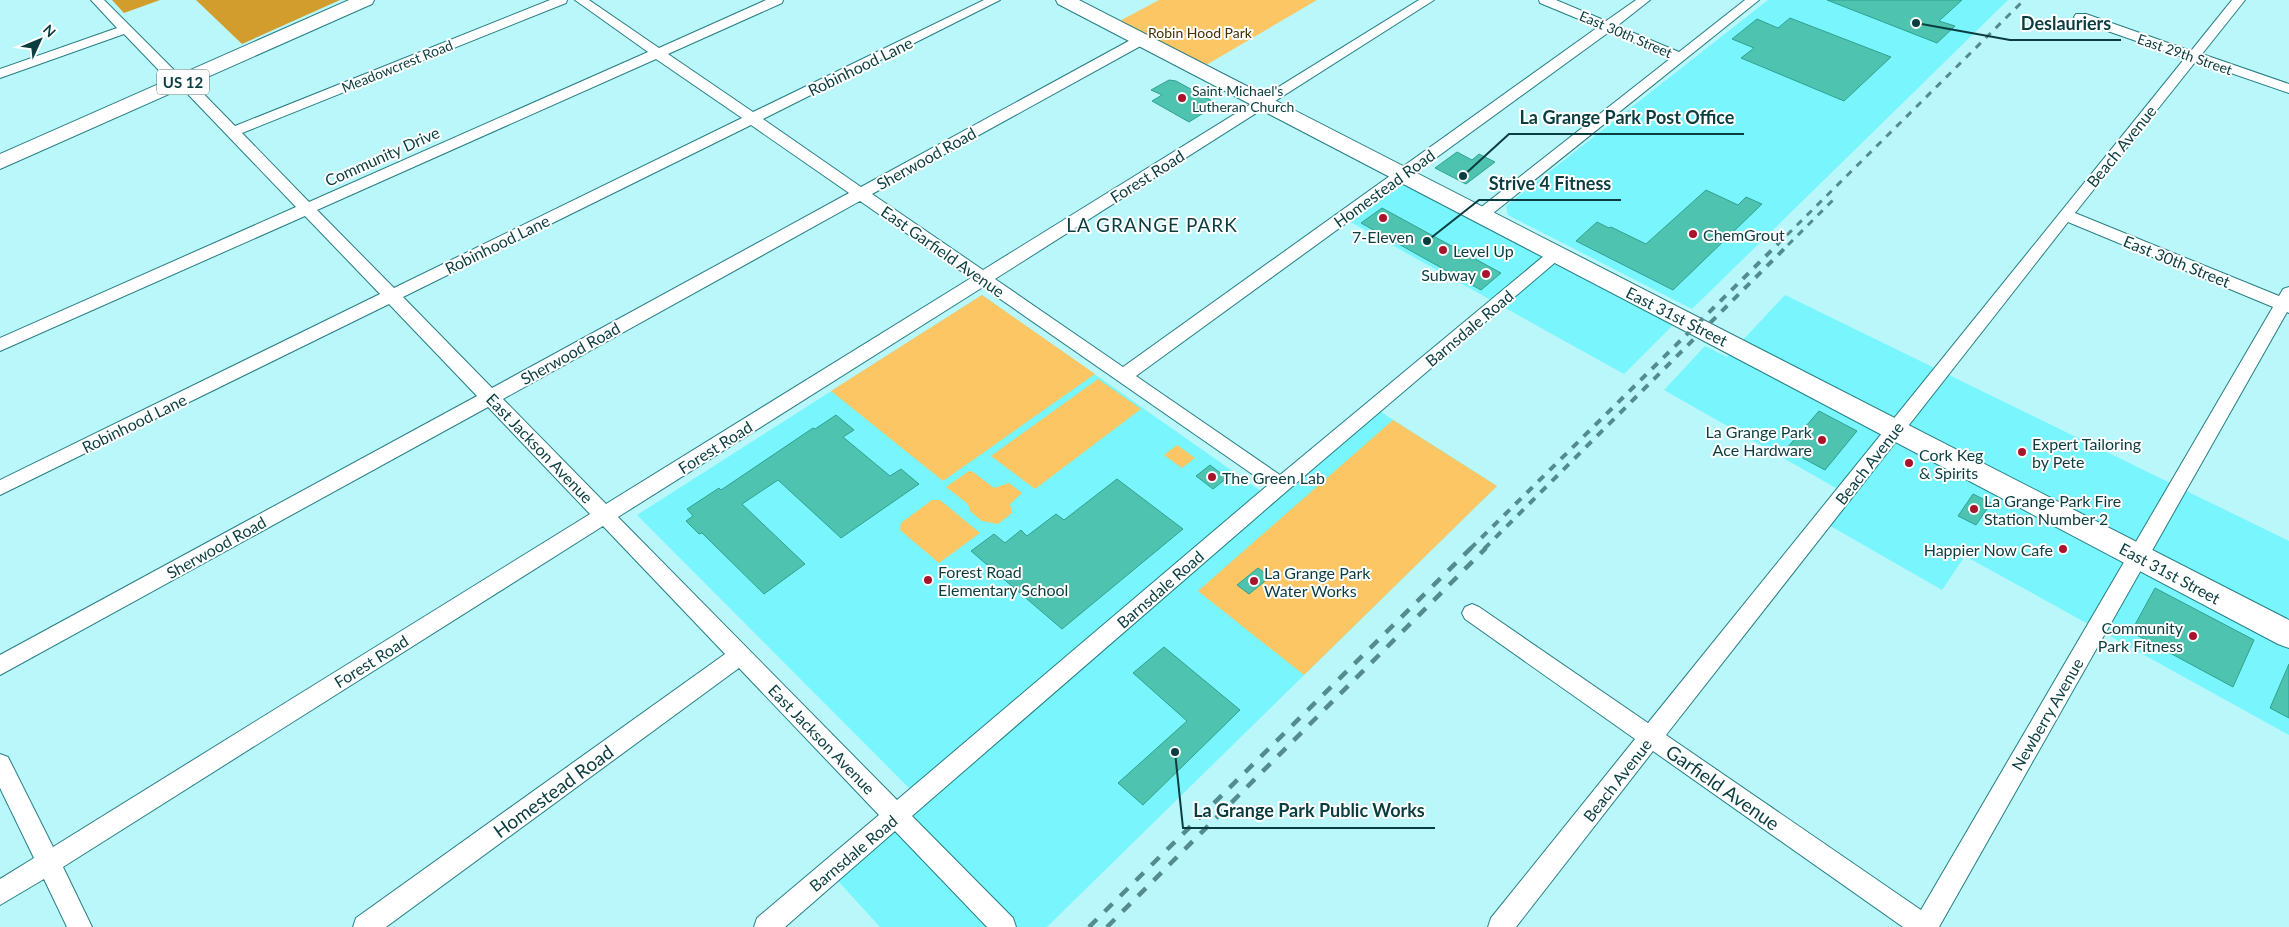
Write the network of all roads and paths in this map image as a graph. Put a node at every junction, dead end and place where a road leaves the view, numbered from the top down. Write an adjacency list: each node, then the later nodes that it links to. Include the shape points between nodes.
1 (97, 0): 15 (street)
2 (365, 0): 21 (main road, US 12)
3 (561, 0): 25 (street, Meadowcrest Road)
4 (581, 0): 17 (street, East Garfield Avenue)
5 (778, 0): 17 (street, Community Drive)
6 (994, 0): 24 (street, Robinhood Lane)
7 (1065, 0): 16 (main road, East 31st Street)
8 (1428, 0): 23 (street, Forest Road)
9 (1545, 0): 14 (street, East 30th Street)
10 (1644, 0): 14 (street, Homestead Road)
11 (1753, 0): 18 (street)
12 (2239, 0): 19 (street, Beach Avenue)
13 (2081, 17): 19 (street, East 29th Street)
14 (1608, 26): 18 (street, East 30th Street); 27 (street, Homestead Road)
15 (126, 30): 20 (street); 21 (street)
16 (1141, 40): 23 (main road, East 31st Street); 28 (street, Sherwood Road)
17 (658, 53): 24 (street, East Garfield Avenue); 29 (street, Community Drive)
18 (1680, 57): 30 (street)
19 (2194, 57): 22 (street, East 29th Street); 31 (street, Beach Avenue)
20 (0, 74)
21 (181, 82): 25 (street, East Jackson Avenue); 26 (main road, US 12)
22 (2289, 89)
23 (1264, 103): 27 (main road, East 31st Street); 33 (street, Forest Road)
24 (754, 118): 28 (street, East Garfield Avenue); 34 (street, Robinhood Lane)
25 (233, 132): 29 (street, East Jackson Avenue)
26 (0, 162)
27 (1403, 175): 30 (main road, East 31st Street); 37 (street, Homestead Road)
28 (861, 193): 33 (street, East Garfield Avenue); 38 (street, Sherwood Road)
29 (307, 209): 34 (street, East Jackson Avenue); 36 (street, Community Drive)
30 (1481, 215): 32 (main road, East 31st Street)
31 (2065, 215): 35 (street, East 30th Street); 39 (street, Beach Avenue)
32 (1557, 254): 39 (main road, East 31st Street); 40 (street, Barnsdale Road)
33 (983, 279): 37 (street, East Garfield Avenue); 42 (street, Forest Road)
34 (392, 296): 38 (street, East Jackson Avenue); 41 (street, Robinhood Lane)
35 (2287, 301): 43 (street, Newberry Avenue)
36 (0, 345)
37 (1123, 376): 40 (street, East Garfield Avenue)
38 (490, 397): 42 (street, East Jackson Avenue); 47 (street, Sherwood Road)
39 (1895, 429): 43 (main road, East 31st Street); 48 (street, Beach Avenue)
40 (1281, 485): 50 (street, Barnsdale Road)
41 (0, 488)
42 (605, 516): 46 (street, East Jackson Avenue); 51 (street, Forest Road)
43 (2138, 556): 45 (main road, East 31st Street); 58 (street, Newberry Avenue)
44 (1472, 613): 48 (street, Garfield Avenue)
45 (2289, 635)
46 (741, 655): 50 (street, East Jackson Avenue); 54 (street, Homestead Road)
47 (0, 666)
48 (1651, 737): 57 (street, Beach Avenue); 58 (street, Garfield Avenue)
49 (0, 764): 51 (street)
50 (896, 816): 55 (street, Barnsdale Road); 56 (street, East Jackson Avenue)
51 (48, 863): 52 (street, Forest Road); 53 (street)
52 (0, 893)
53 (80, 927)
54 (365, 927)
55 (766, 927)
56 (1004, 927)
57 (1500, 927)
58 (1924, 927)

